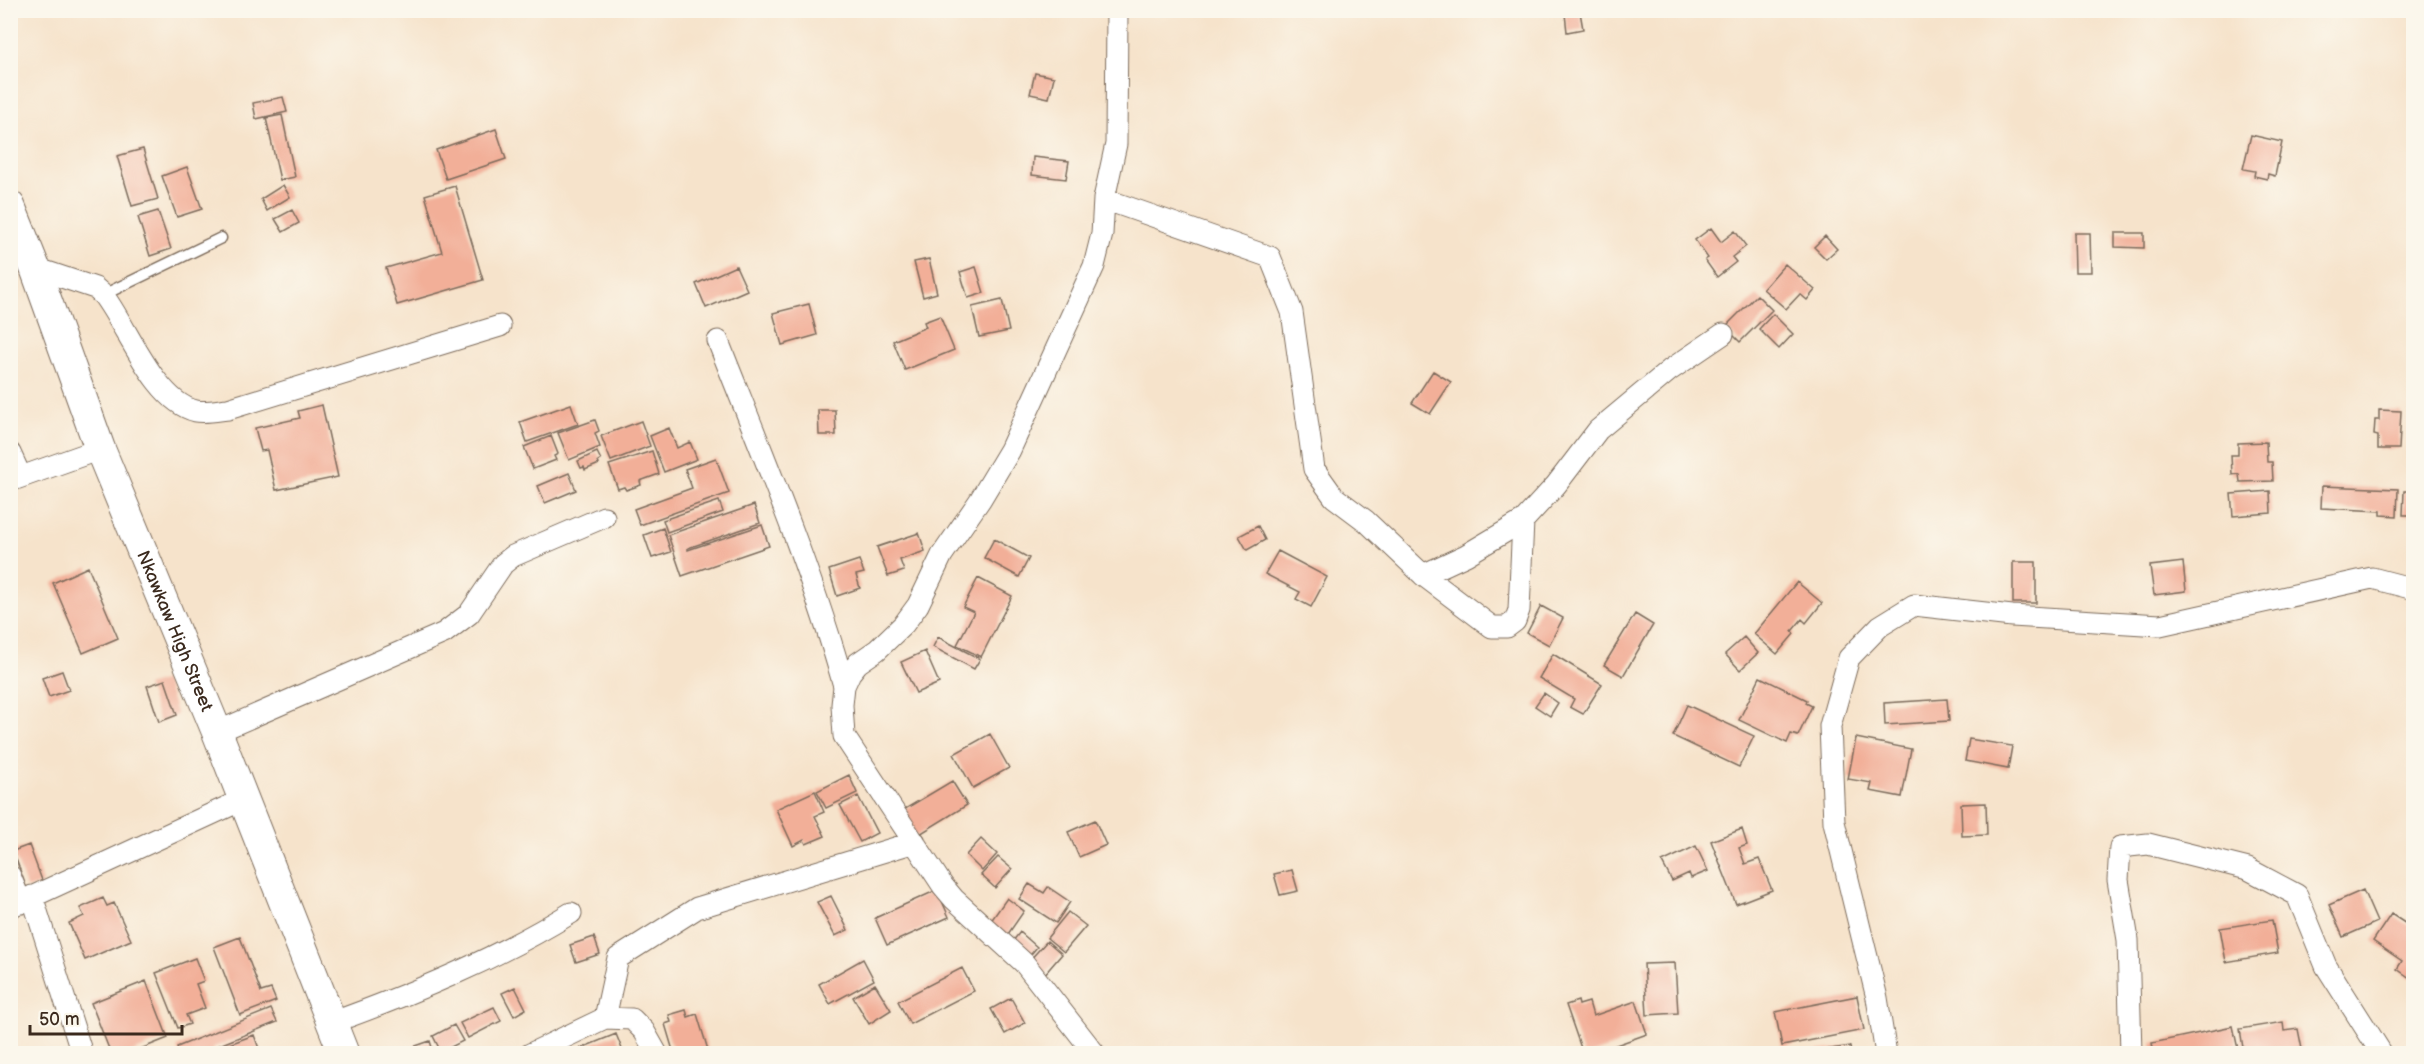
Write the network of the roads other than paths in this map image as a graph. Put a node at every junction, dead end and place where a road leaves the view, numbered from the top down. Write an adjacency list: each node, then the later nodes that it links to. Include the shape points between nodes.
1 (1117, 10): 2 (street, via 1116,144)
2 (1104, 199): 15 (street, via 1270,257 1292,312 1314,469 1334,497 1366,521); 17 (street, via 1102,234 1094,266 1010,450 942,555 918,605 904,624 858,663)
3 (13, 219): 5 (main road, Nkawkaw High Street)
4 (221, 238): 6 (lane)
5 (35, 267): 6 (street, via 95,288); 10 (main road, Nkawkaw High Street)
6 (103, 295): 7 (street, via 157,383 174,399 196,411 228,409)
7 (500, 326)
8 (1723, 334): 14 (street, via 1670,370 1598,430)
9 (718, 341): 17 (street, via 798,546)
10 (100, 449): 12 (street); 18 (main road, Nkawkaw High Street)
11 (10, 453): 12 (street)
12 (16, 479)
13 (604, 517): 18 (street, via 513,556 503,564 469,614 444,633)
14 (1523, 521): 15 (street); 15 (street, via 1519,610 1515,621 1507,627 1492,627)
15 (1423, 575)
16 (2414, 589): 31 (street, via 2372,578 2160,625 2012,616 1914,605 1880,626 1849,658 1830,726 1834,822 1877,998)
17 (844, 686): 20 (street, via 844,736)
18 (217, 732): 19 (main road, Nkawkaw High Street)
19 (242, 800): 22 (street); 25 (main road, Nkawkaw High Street)
20 (915, 842): 24 (street, via 696,909 618,958); 30 (street, via 954,900 1024,963)
21 (10, 876): 22 (street)
22 (21, 902): 26 (street)
23 (571, 913): 25 (street, via 528,939 410,995)
24 (605, 1018): 28 (street); 29 (street, via 632,1019)
25 (331, 1023): 27 (main road, Nkawkaw High Street)
26 (82, 1053)
27 (344, 1053)
28 (530, 1053)
29 (657, 1053)
30 (1095, 1053)
31 (1886, 1053)
32 (2131, 1053): 33 (street, via 2128,940 2118,880 2120,847 2148,843 2248,869 2297,895 2326,966)
33 (2382, 1053)

